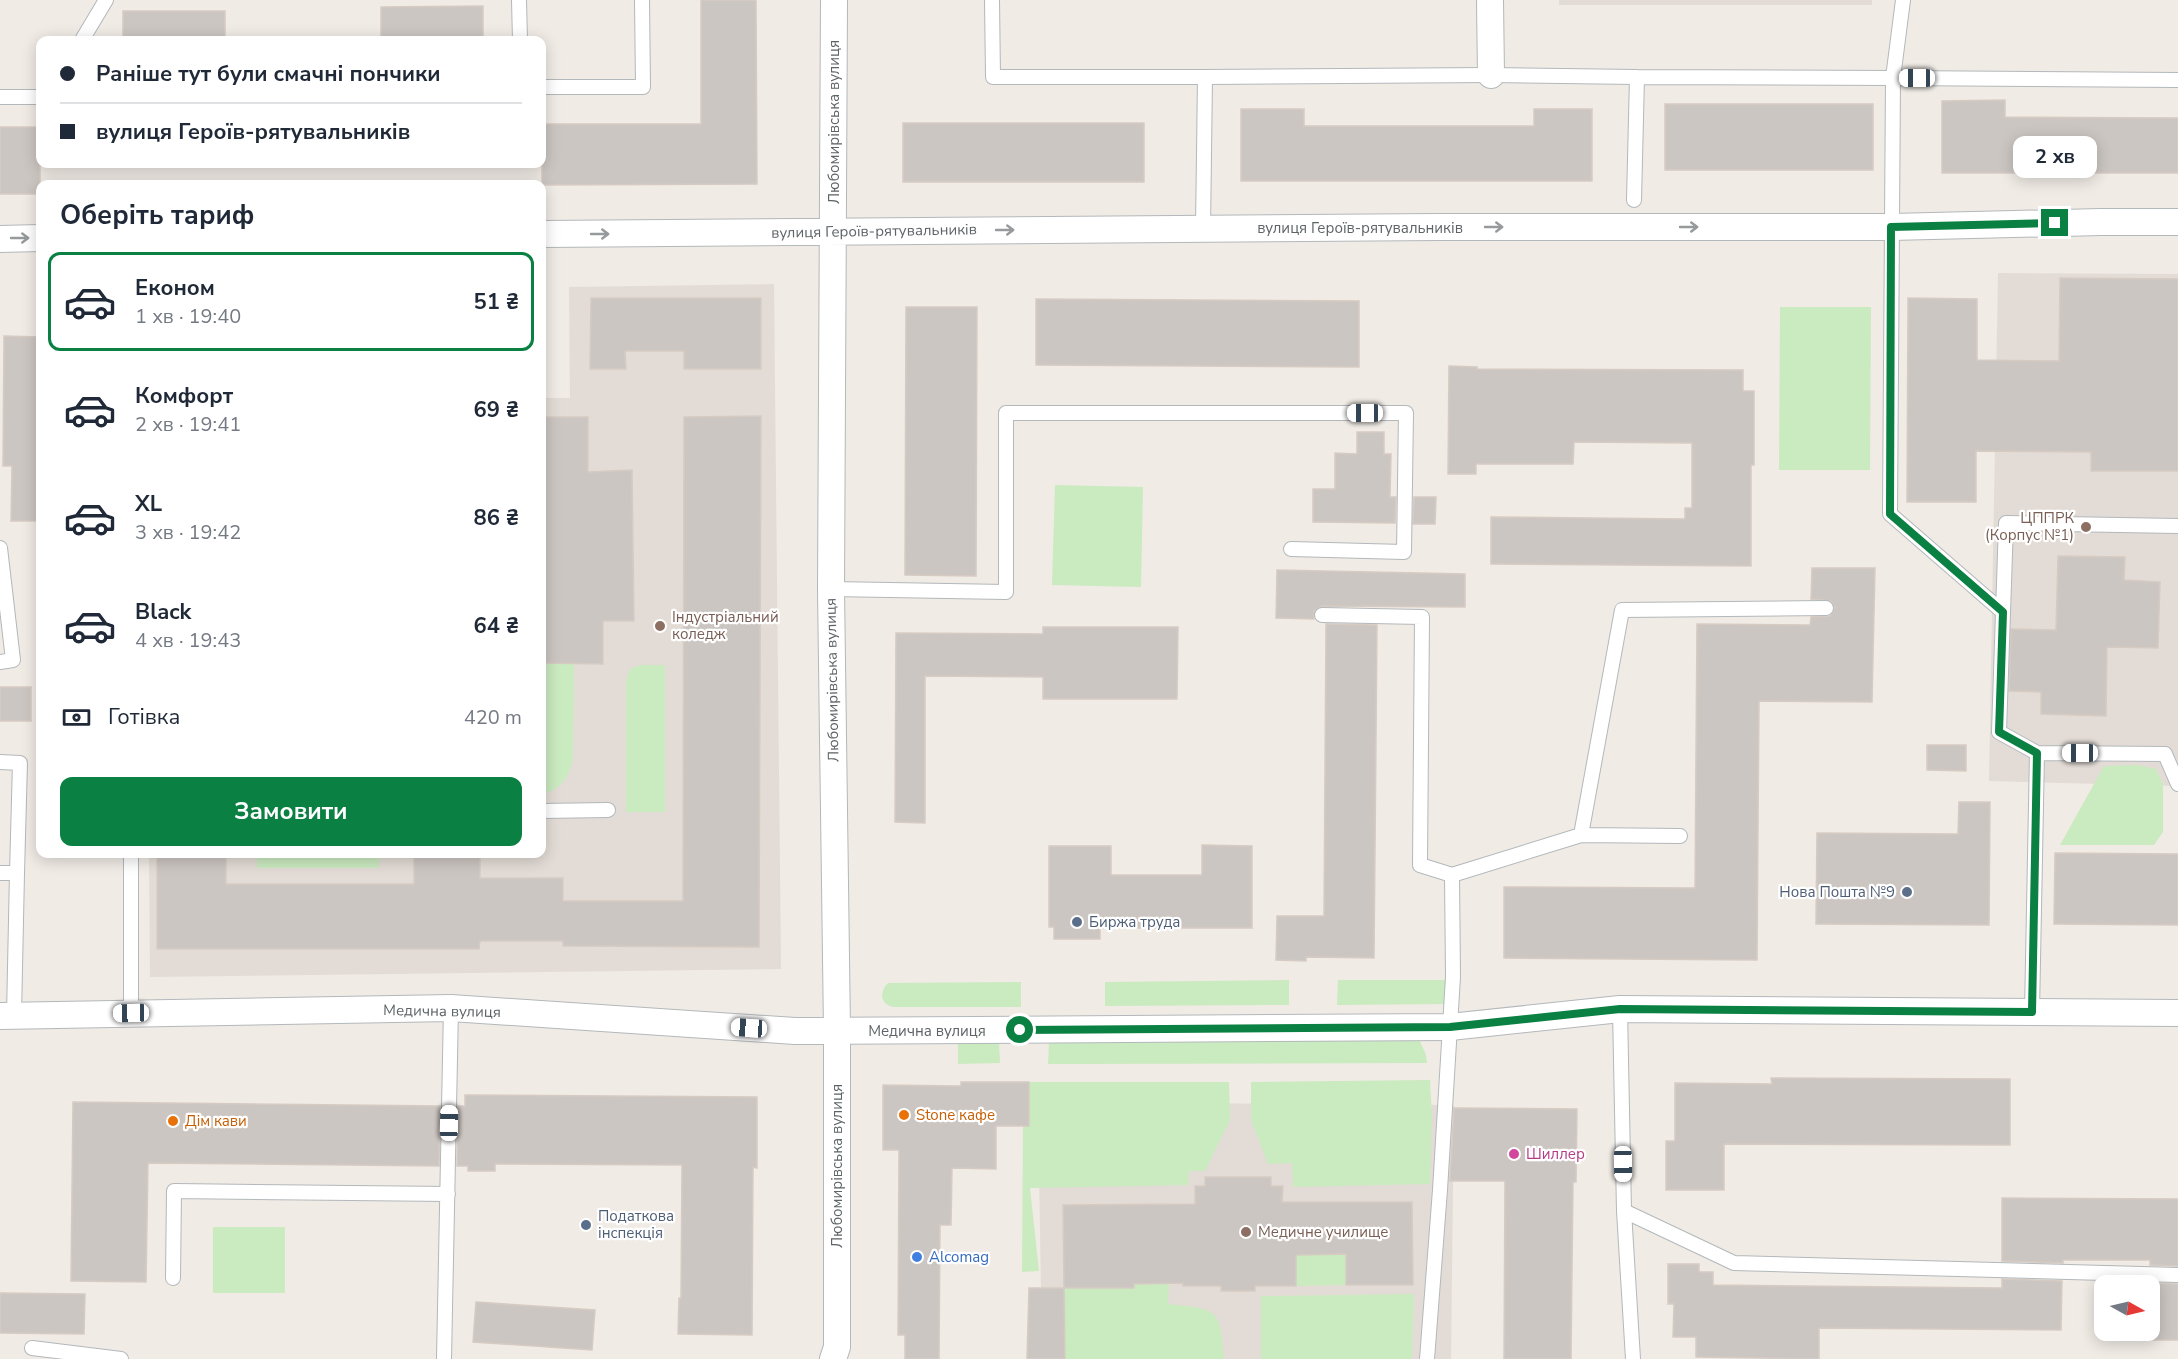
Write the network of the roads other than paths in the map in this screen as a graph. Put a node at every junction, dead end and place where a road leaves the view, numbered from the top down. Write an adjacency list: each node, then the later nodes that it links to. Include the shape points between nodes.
1 (106, 0): 8 (lane)
2 (519, 0): 9 (lane)
3 (642, 0): 15 (lane, via 643,87)
4 (834, 0): 22 (street, Любомирівська вулиця)
5 (992, 0): 11 (lane, via 993,76)
6 (1490, 0): 10 (street)
7 (1903, 0): 13 (lane)
8 (84, 36)
9 (520, 36)
10 (1491, 75): 11 (lane); 12 (lane)
11 (1205, 77): 21 (lane)
12 (1637, 77): 13 (lane); 18 (lane)
13 (1893, 78): 14 (lane); 20 (lane)
14 (2178, 80)
15 (546, 87)
16 (0, 97): 17 (lane)
17 (36, 97)
18 (1634, 200)
19 (2178, 222): 20 (street, вулиця Героїв-рятувальників)
20 (1891, 227): 21 (street, вулиця Героїв-рятувальників, one-way to 20); 31 (lane, via 1890,514)
21 (1203, 229): 22 (street, вулиця Героїв-рятувальників, one-way to 21)
22 (833, 231): 23 (street, вулиця Героїв-рятувальників, one-way to 22); 29 (street, Любомирівська вулиця)
23 (546, 234)
24 (0, 238): 25 (street, one-way to 25)
25 (36, 238)
26 (2178, 526): 31 (lane, via 2006,523)
27 (0, 548): 33 (lane, via 13,660)
28 (1291, 549): 29 (lane, via 1404,552 1406,414 1006,413 1006,592)
29 (831, 589): 52 (street, Любомирівська вулиця)
30 (1826, 608): 39 (lane, via 1622,610)
31 (2003, 612): 34 (lane, via 1999,732)
32 (1322, 615): 44 (lane, via 1422,617 1420,865)
33 (0, 662)
34 (2037, 753): 36 (lane, via 2165,754); 47 (lane)
35 (0, 762): 43 (lane, via 20,763)
36 (2178, 784)
37 (608, 810): 38 (lane)
38 (546, 811)
39 (1581, 835): 40 (lane); 44 (lane)
40 (1680, 836)
41 (132, 858): 48 (lane)
42 (0, 873): 43 (lane)
43 (18, 873): 50 (lane)
44 (1452, 875): 51 (lane)
45 (452, 1008): 48 (street, Медична вулиця); 52 (street, Медична вулиця); 53 (lane)
46 (1620, 1009): 47 (street, Медична вулиця); 51 (street, Медична вулиця); 54 (lane)
47 (2032, 1012): 49 (street, Медична вулиця)
48 (131, 1013): 50 (street, Медична вулиця)
49 (2178, 1014)
50 (7, 1015)
51 (1450, 1027): 52 (street, Медична вулиця); 61 (lane)
52 (837, 1031): 60 (street, Любомирівська вулиця, via 837,1347)
53 (448, 1194): 56 (lane, via 174,1191); 59 (lane)
54 (1624, 1211): 55 (lane, via 1734,1263); 62 (lane)
55 (2178, 1275)
56 (173, 1278)
57 (32, 1348): 58 (lane)
58 (121, 1359)
59 (444, 1359)
60 (833, 1359)
61 (1426, 1359)
62 (1634, 1359)

